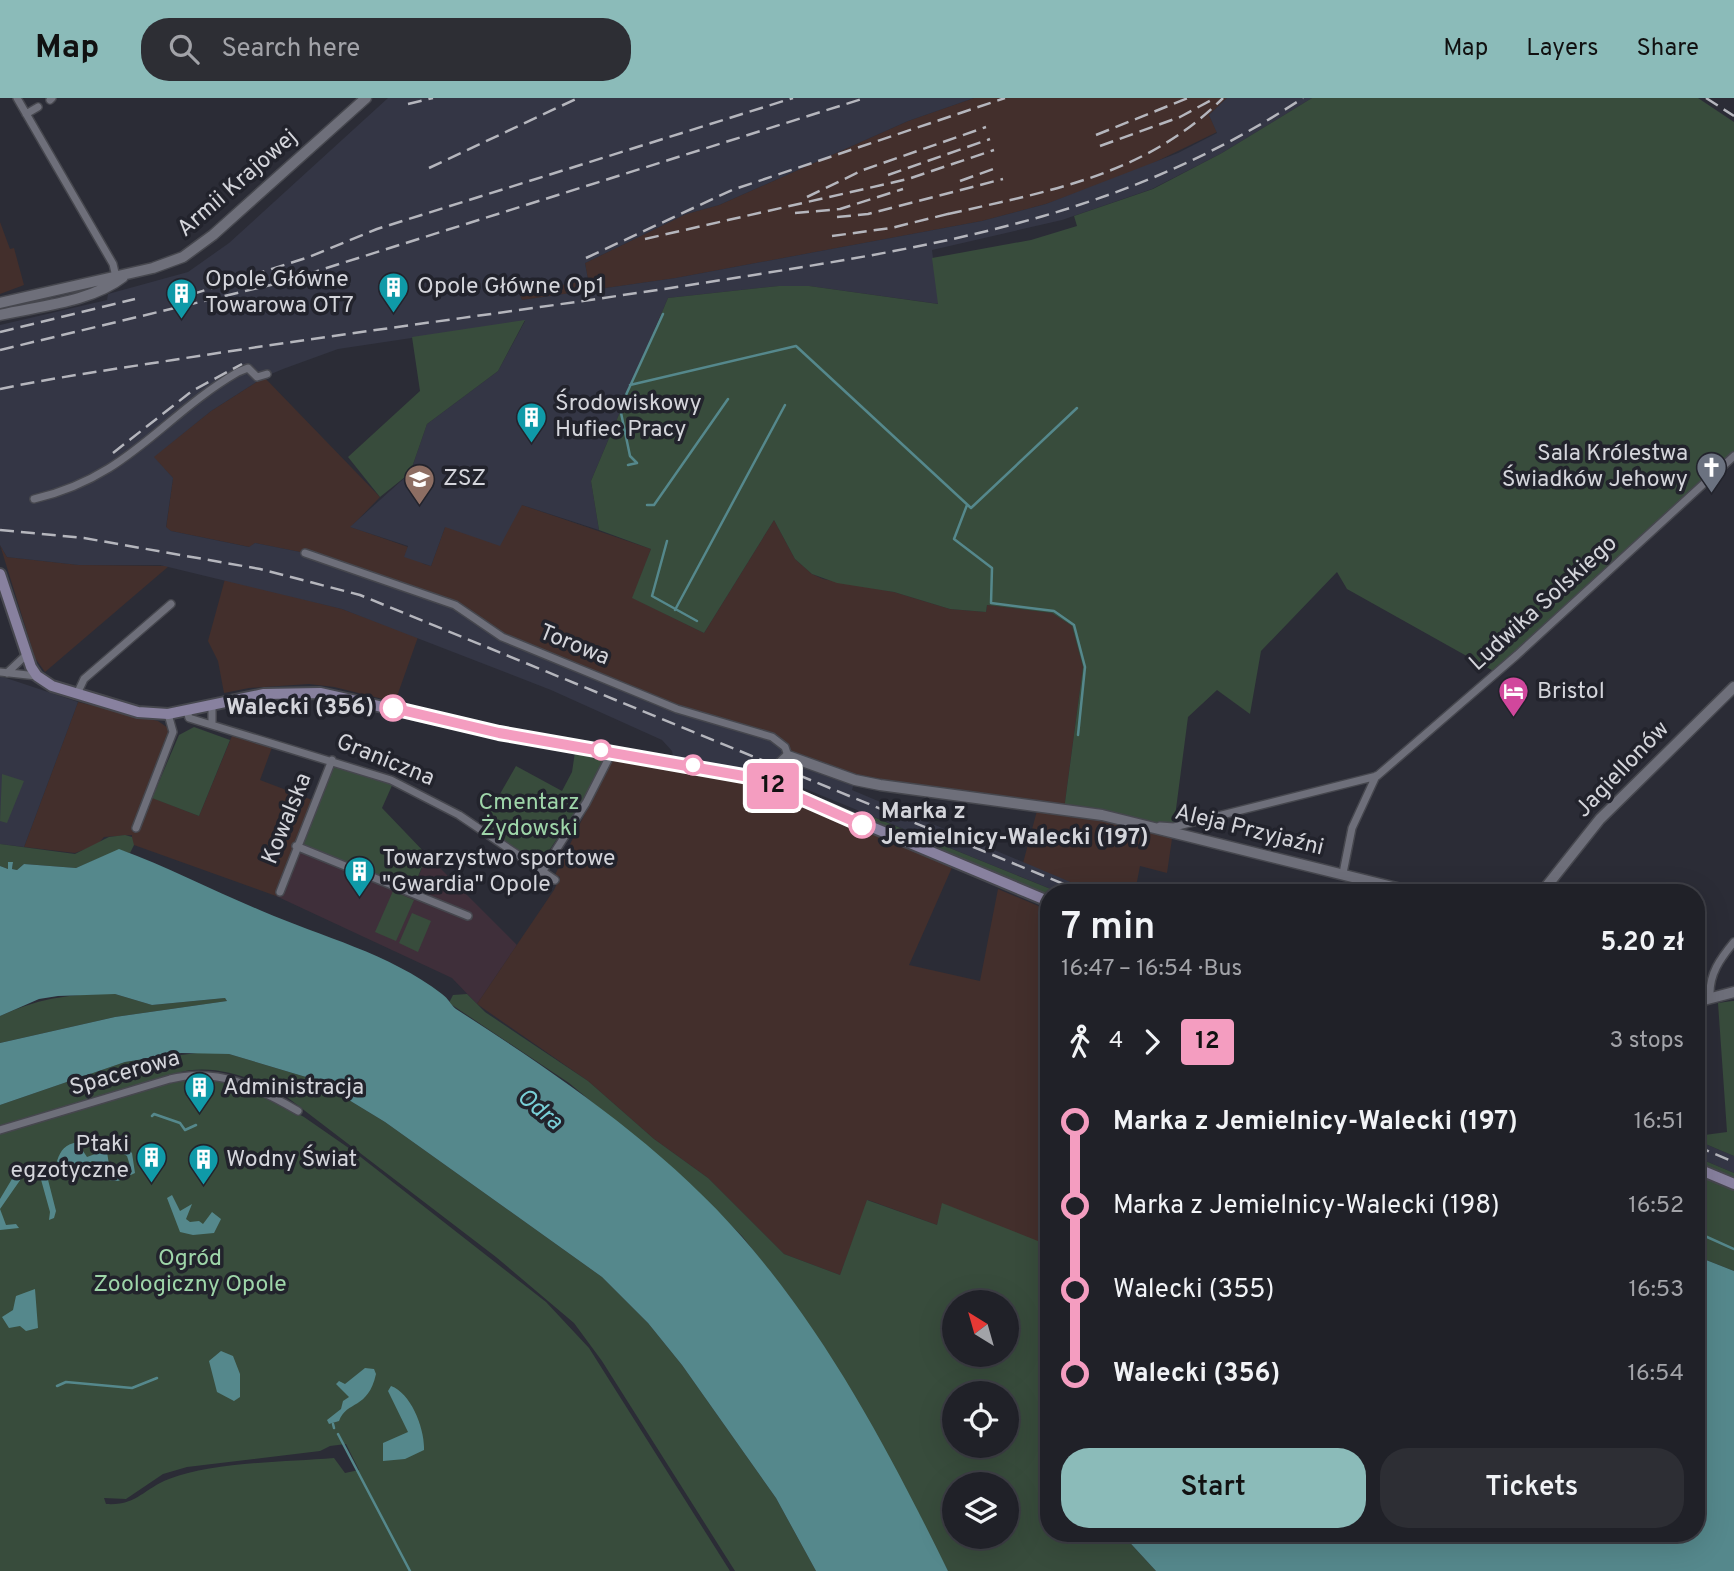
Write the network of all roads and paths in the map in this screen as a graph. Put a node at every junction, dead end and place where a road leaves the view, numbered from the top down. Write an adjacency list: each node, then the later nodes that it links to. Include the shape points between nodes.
1 (17, 98): 4 (street)
2 (363, 99): 5 (street, Armii Krajowej, via 194,250 173,262)
3 (38, 107): 4 (street)
4 (26, 114): 5 (street)
5 (121, 276): 6 (street, Armii Krajowej); 7 (street, via 110,287)
6 (0, 303)
7 (0, 315)
8 (267, 374): 10 (street, via 257,377 248,368 238,372 110,469 68,490)
9 (1734, 456): 26 (street, Ludwika Solskiego)
10 (34, 499)
11 (305, 554): 24 (street, Torowa, via 455,605 502,637 677,709 772,737 785,747)
12 (0, 574): 14 (main road)
13 (171, 604): 18 (street, via 85,679)
14 (25, 656): 15 (street); 16 (main road)
15 (3, 673): 16 (street)
16 (37, 676): 18 (main road)
17 (1734, 687): 35 (street, Jagiellonów, via 1632,784)
18 (77, 694): 21 (main road, via 138,712)
19 (212, 705): 20 (main road); 22 (street); 23 (main road, via 264,694 320,693 499,733)
20 (187, 711): 21 (main road); 22 (street, Graniczna, via 190,718)
21 (169, 714): 29 (street, via 173,732)
22 (212, 724): 25 (street, Graniczna)
23 (612, 752): 27 (main road); 31 (street)
24 (788, 756): 27 (street, via 769,774); 28 (street, Aleja Przyjaźni, via 880,785 1102,815)
25 (332, 760): 30 (street, Kowalska); 31 (street, Graniczna, via 431,799)
26 (1377, 776): 28 (street, Ludwika Solskiego, via 1174,827); 32 (street, Ludwika Solskiego, via 1352,828)
27 (755, 778): 37 (main road)
28 (1148, 826): 32 (street, Aleja Przyjaźni)
29 (136, 828)
30 (296, 846): 36 (street, Kowalska); 38 (street)
31 (542, 872): 33 (street, Graniczna)
32 (1343, 873): 34 (street, Aleja Przyjaźni)
33 (555, 880)
34 (1384, 884)
35 (1549, 884)
36 (279, 892)
37 (1040, 898)
38 (468, 916)
39 (1734, 942): 41 (street, via 1716,966 1709,982)
40 (1734, 992): 41 (street)
41 (1710, 996): 42 (street)
42 (1705, 998)
43 (298, 1111): 44 (street, Spacerowa, via 249,1084 195,1075)
44 (0, 1130)
45 (1705, 1172): 46 (main road)
46 (1734, 1184)

